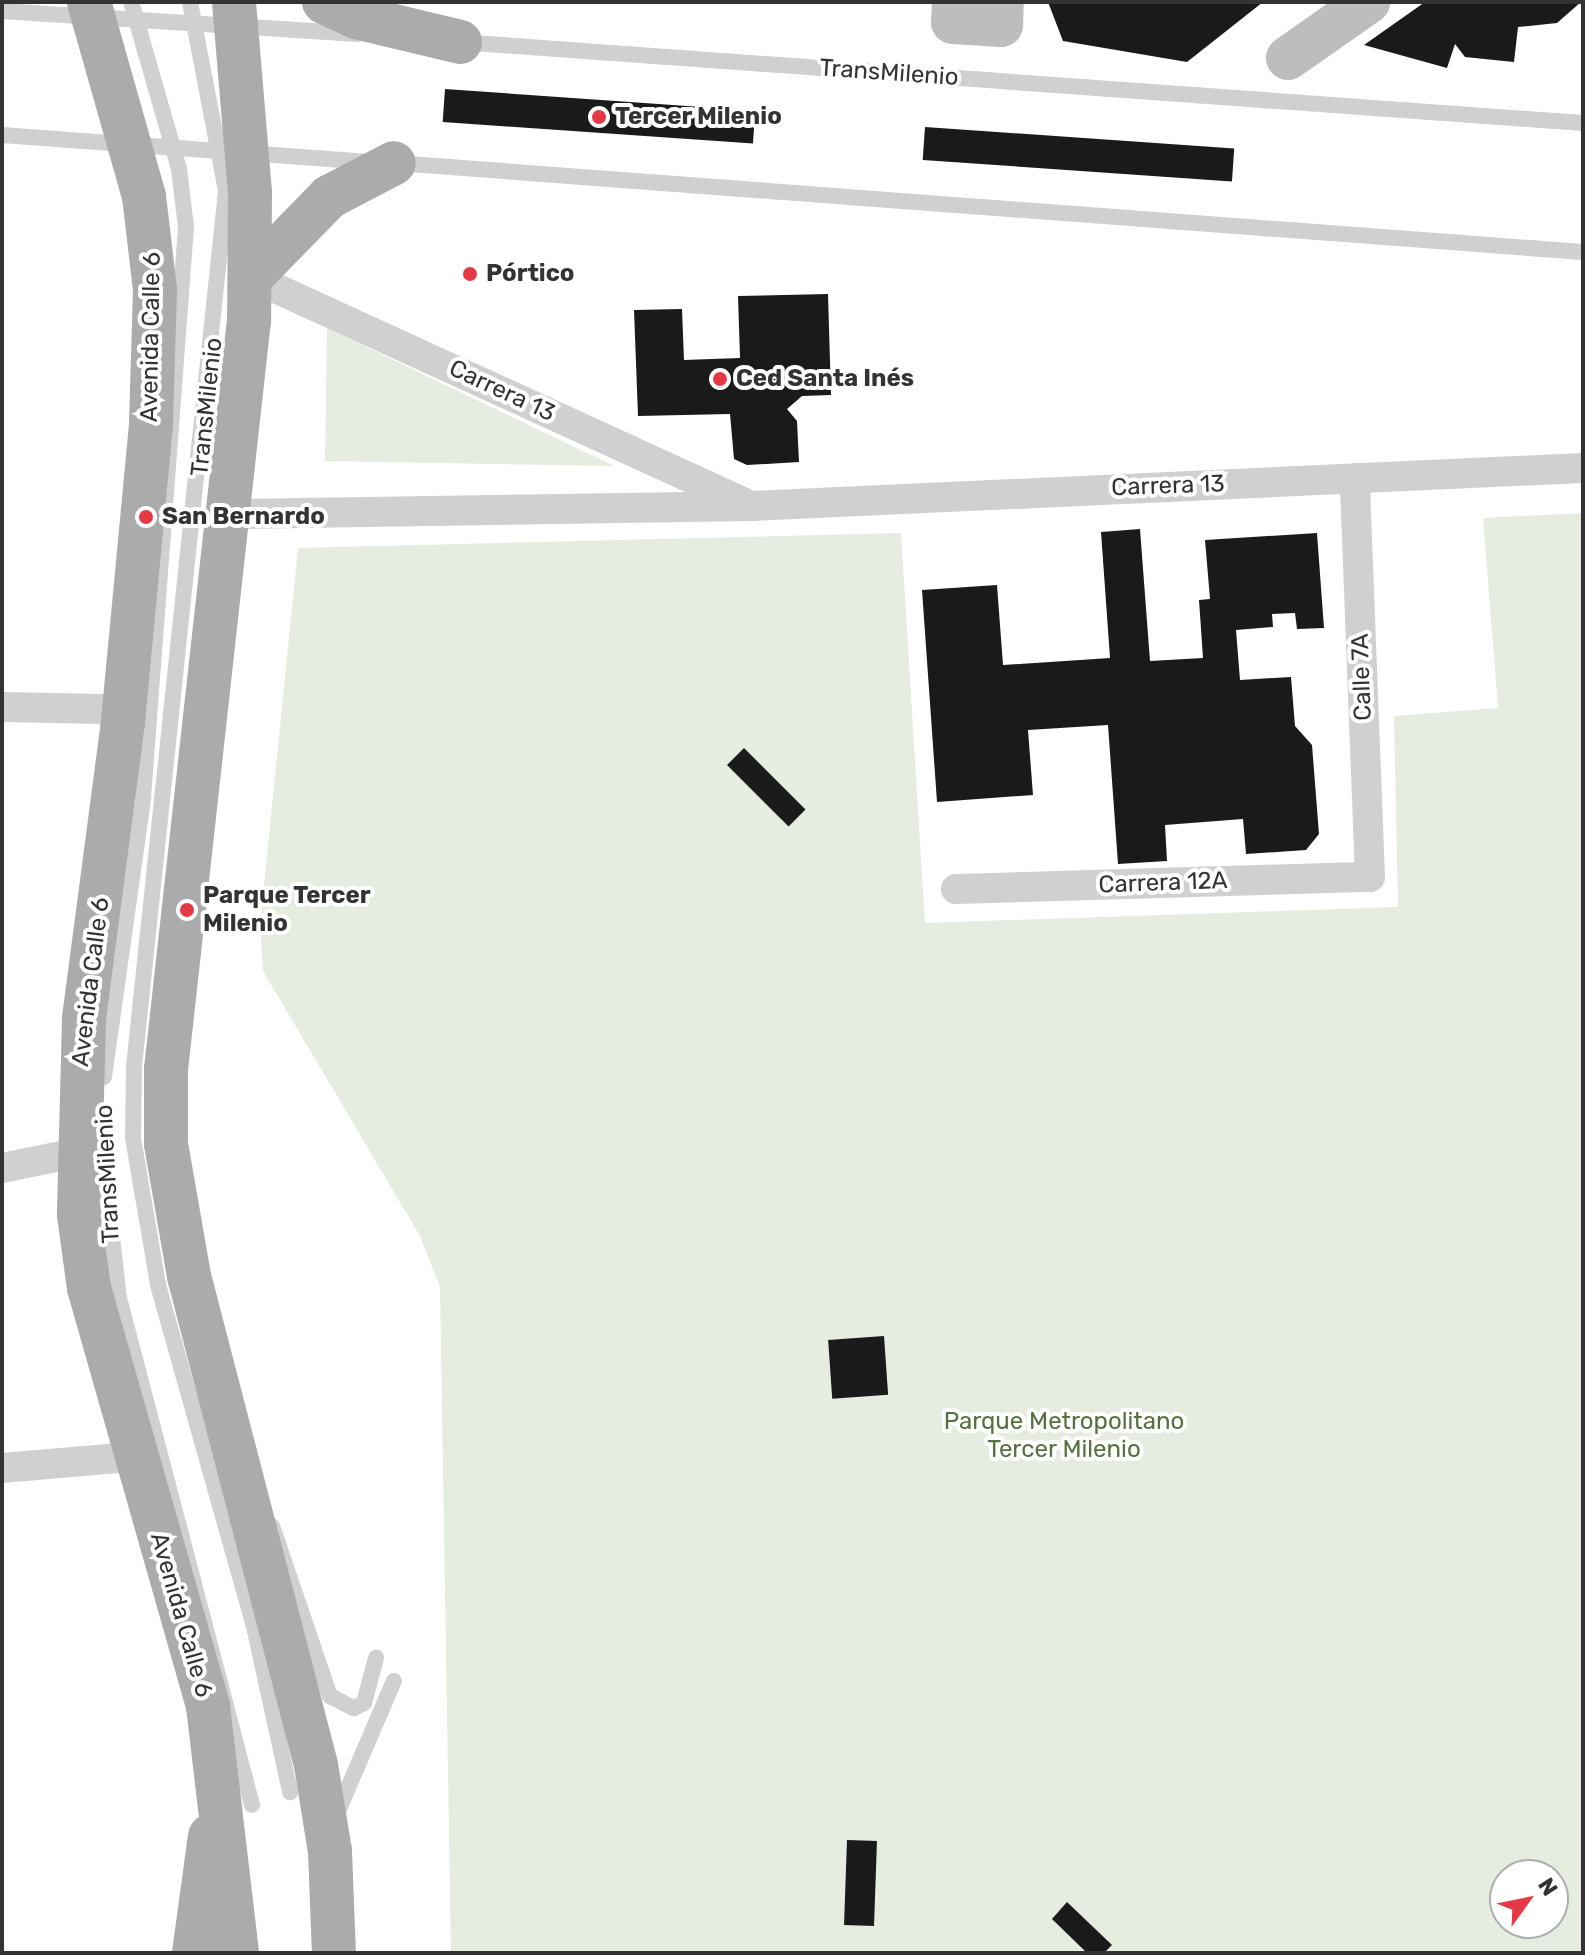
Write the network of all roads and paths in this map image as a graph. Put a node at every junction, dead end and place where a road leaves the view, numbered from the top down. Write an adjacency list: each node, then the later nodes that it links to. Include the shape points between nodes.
1 (190, 2): 8 (lane)
2 (324, 2): 9 (main road, via 356,17)
3 (1368, 2): 10 (street)
4 (2, 11): 5 (lane, TransMilenio)
5 (112, 12): 8 (lane, TransMilenio); 13 (main road, Avenida Calle 6); 14 (lane, TransMilenio)
6 (953, 12): 7 (street)
7 (1002, 14)
8 (222, 20): 9 (lane, TransMilenio); 15 (main road)
9 (460, 42): 11 (lane, TransMilenio)
10 (1288, 58)
11 (1583, 123)
12 (2, 135): 13 (lane)
13 (128, 145): 14 (lane); 24 (main road, Avenida Calle 6, via 150,230 155,320)
14 (173, 149): 15 (lane); 27 (lane, TransMilenio, via 186,227 177,413 143,798)
15 (234, 154): 16 (lane); 18 (main road); 36 (lane, TransMilenio, via 134,1067 133,1138 158,1285 255,1631)
16 (394, 163): 17 (lane); 18 (main road, via 329,197)
17 (1583, 252)
18 (251, 277): 21 (street, Carrera 13); 22 (main road)
19 (1583, 468): 20 (street, Carrera 13)
20 (1355, 478): 21 (street, Carrera 13); 25 (street, Calle 7A)
21 (752, 506): 22 (street, Carrera 13)
22 (233, 514): 32 (main road, via 165,1109 174,1205)
23 (2, 707): 24 (street, via 103,709)
24 (123, 722): 28 (main road, Avenida Calle 6, via 84,1019)
25 (1370, 877): 26 (street, Carrera 12A)
26 (956, 889)
27 (103, 1097)
28 (89, 1140): 29 (street); 35 (main road, Avenida Calle 6, via 89,1288); 37 (lane, TransMilenio, via 119,1298)
29 (2, 1168)
30 (118, 1458): 31 (street)
31 (2, 1468)
32 (241, 1479): 33 (lane, via 286,1553 330,1696 354,1708 364,1703); 38 (main road)
33 (376, 1658)
34 (394, 1681): 38 (lane)
35 (219, 1771): 39 (main road); 40 (main road, Avenida Calle 6)
36 (290, 1792)
37 (252, 1805)
38 (328, 1832): 41 (main road)
39 (194, 1953)
40 (237, 1953)
41 (334, 1953)

